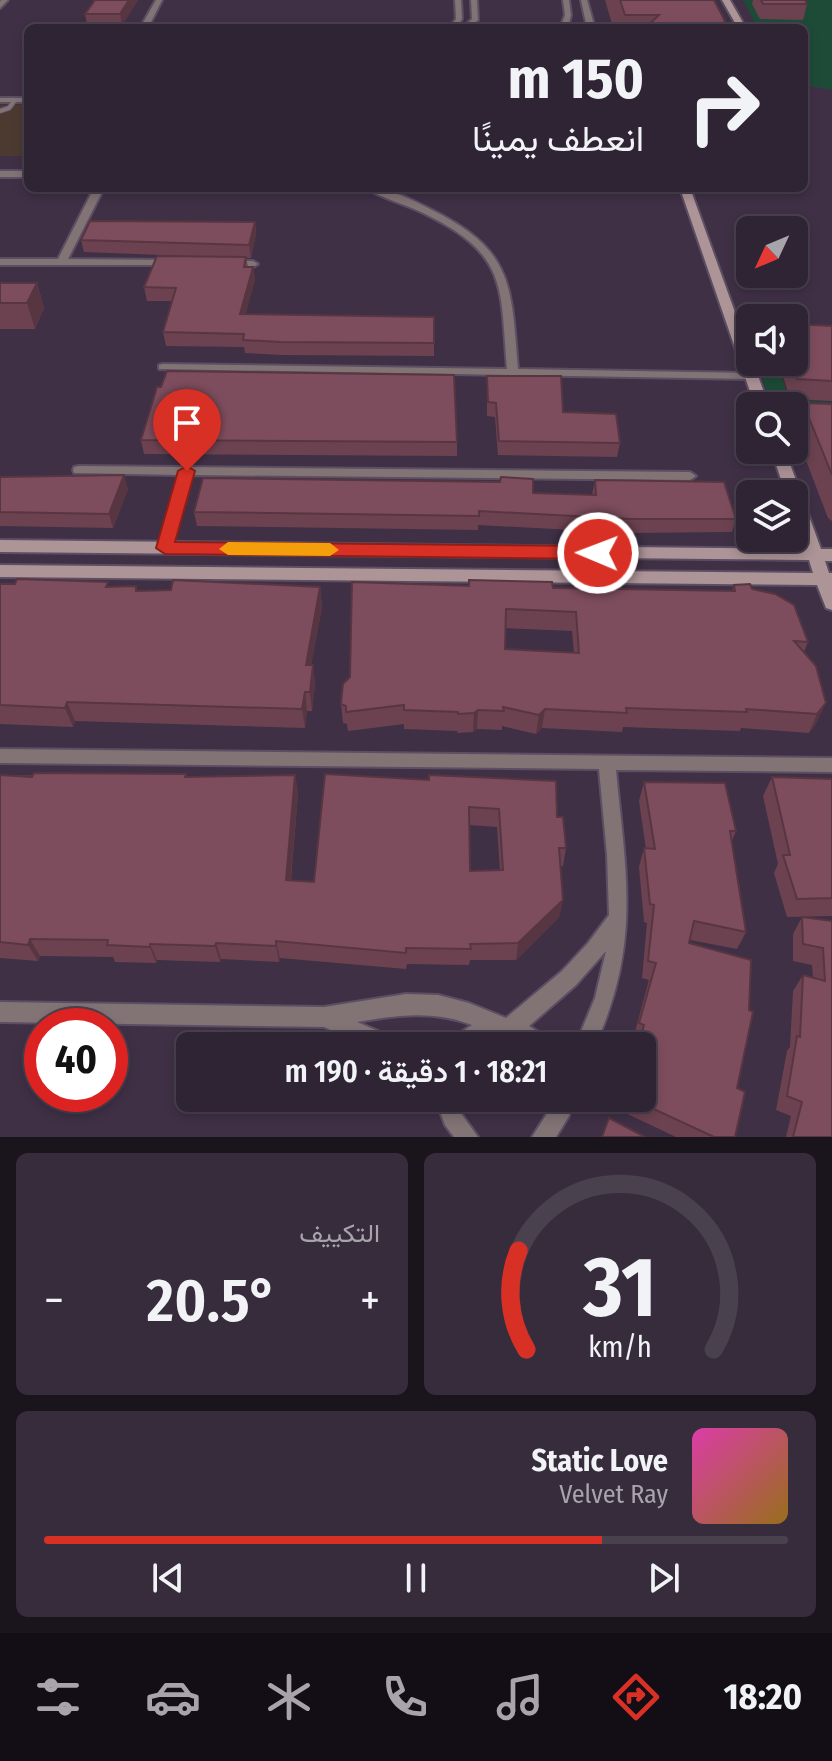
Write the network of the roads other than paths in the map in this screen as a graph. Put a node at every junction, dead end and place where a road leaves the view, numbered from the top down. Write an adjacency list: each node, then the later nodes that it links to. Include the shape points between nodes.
1 (5, 0): 8 (street)
2 (159, 0): 11 (street)
3 (458, 0): 9 (street)
4 (474, 0): 10 (street)
5 (566, 0): 14 (street)
6 (584, 0): 15 (street)
7 (726, 0): 16 (street)
8 (0, 6)
9 (459, 19): 10 (street); 12 (street)
10 (475, 20): 13 (street)
11 (146, 24)
12 (456, 24)
13 (470, 24)
14 (565, 24)
15 (590, 24)
16 (740, 24)
17 (0, 100): 18 (street)
18 (15, 100): 19 (street); 20 (lane)
19 (24, 100)
20 (0, 111)
21 (0, 174): 22 (street)
22 (24, 174)
23 (97, 192): 27 (street)
24 (380, 192): 33 (street, via 450,225 491,254 502,276)
25 (686, 192): 31 (street)
26 (0, 262): 27 (street)
27 (62, 262): 28 (street)
28 (189, 263)
29 (221, 264): 30 (street)
30 (253, 264)
31 (736, 331)
32 (163, 367): 33 (street)
33 (513, 372): 34 (street)
34 (736, 376)
35 (752, 376): 36 (street)
36 (757, 392)
37 (79, 470): 38 (street)
38 (187, 471): 39 (street); 42 (street)
39 (690, 476)
40 (808, 535): 43 (street)
41 (0, 546): 42 (street)
42 (165, 548): 43 (street)
43 (815, 555): 44 (street); 46 (street)
44 (832, 555)
45 (0, 571): 46 (street)
46 (828, 579): 47 (street)
47 (832, 604)
48 (0, 756): 49 (street)
49 (607, 762): 50 (street); 51 (street)
50 (832, 765)
51 (618, 918): 54 (street, via 571,979); 58 (street, via 608,986)
52 (0, 1012): 53 (street)
53 (324, 1017): 54 (street, via 406,1004 438,1005); 55 (street)
54 (504, 1027): 56 (street); 57 (street)
55 (358, 1032)
56 (479, 1032)
57 (520, 1032)
58 (590, 1032)
59 (449, 1112): 62 (street)
60 (559, 1112): 61 (street)
61 (546, 1135)
62 (467, 1137)

